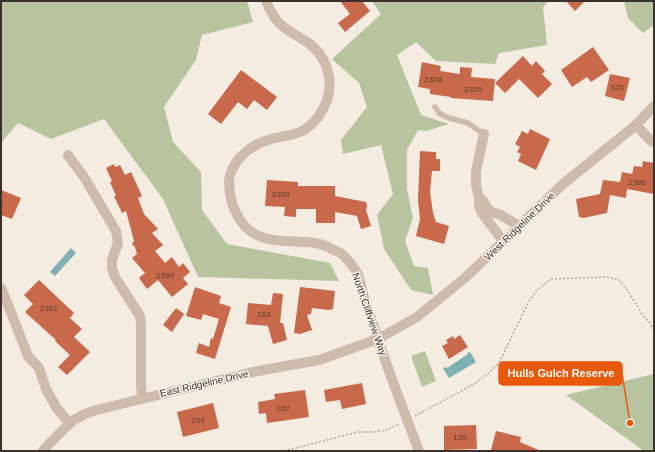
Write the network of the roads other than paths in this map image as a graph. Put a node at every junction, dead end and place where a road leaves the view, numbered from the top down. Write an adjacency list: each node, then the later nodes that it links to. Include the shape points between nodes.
1 (266, 1): 14 (street, North Cliffview Way, via 279,23 308,43 324,60 330,89 324,108 316,120 304,130 256,144 244,153 230,175 232,201 238,217 246,228 261,237 314,242 342,253 358,275)
2 (654, 106): 4 (street, West Ridgeline Drive)
3 (435, 107): 5 (lane, via 440,114 468,123)
4 (636, 125): 6 (street); 11 (street, West Ridgeline Drive, via 562,184)
5 (484, 134): 8 (street, via 476,171)
6 (654, 142)
7 (68, 155): 15 (street, via 116,231 118,243 112,268 140,316)
8 (479, 198): 9 (street, via 488,209); 10 (street, via 479,206)
9 (497, 214): 10 (street); 11 (street)
10 (489, 222): 12 (street)
11 (519, 226): 12 (street, West Ridgeline Drive)
12 (503, 241): 14 (street, West Ridgeline Drive, via 466,277 417,317)
13 (1, 288): 16 (street, via 28,356 39,368 46,389)
14 (378, 339): 15 (street, East Ridgeline Drive, via 319,360 258,371); 18 (street, North Cliffview Way)
15 (142, 398): 16 (street, East Ridgeline Drive, via 96,410)
16 (70, 424): 17 (street, East Ridgeline Drive)
17 (43, 451)
18 (419, 451)

